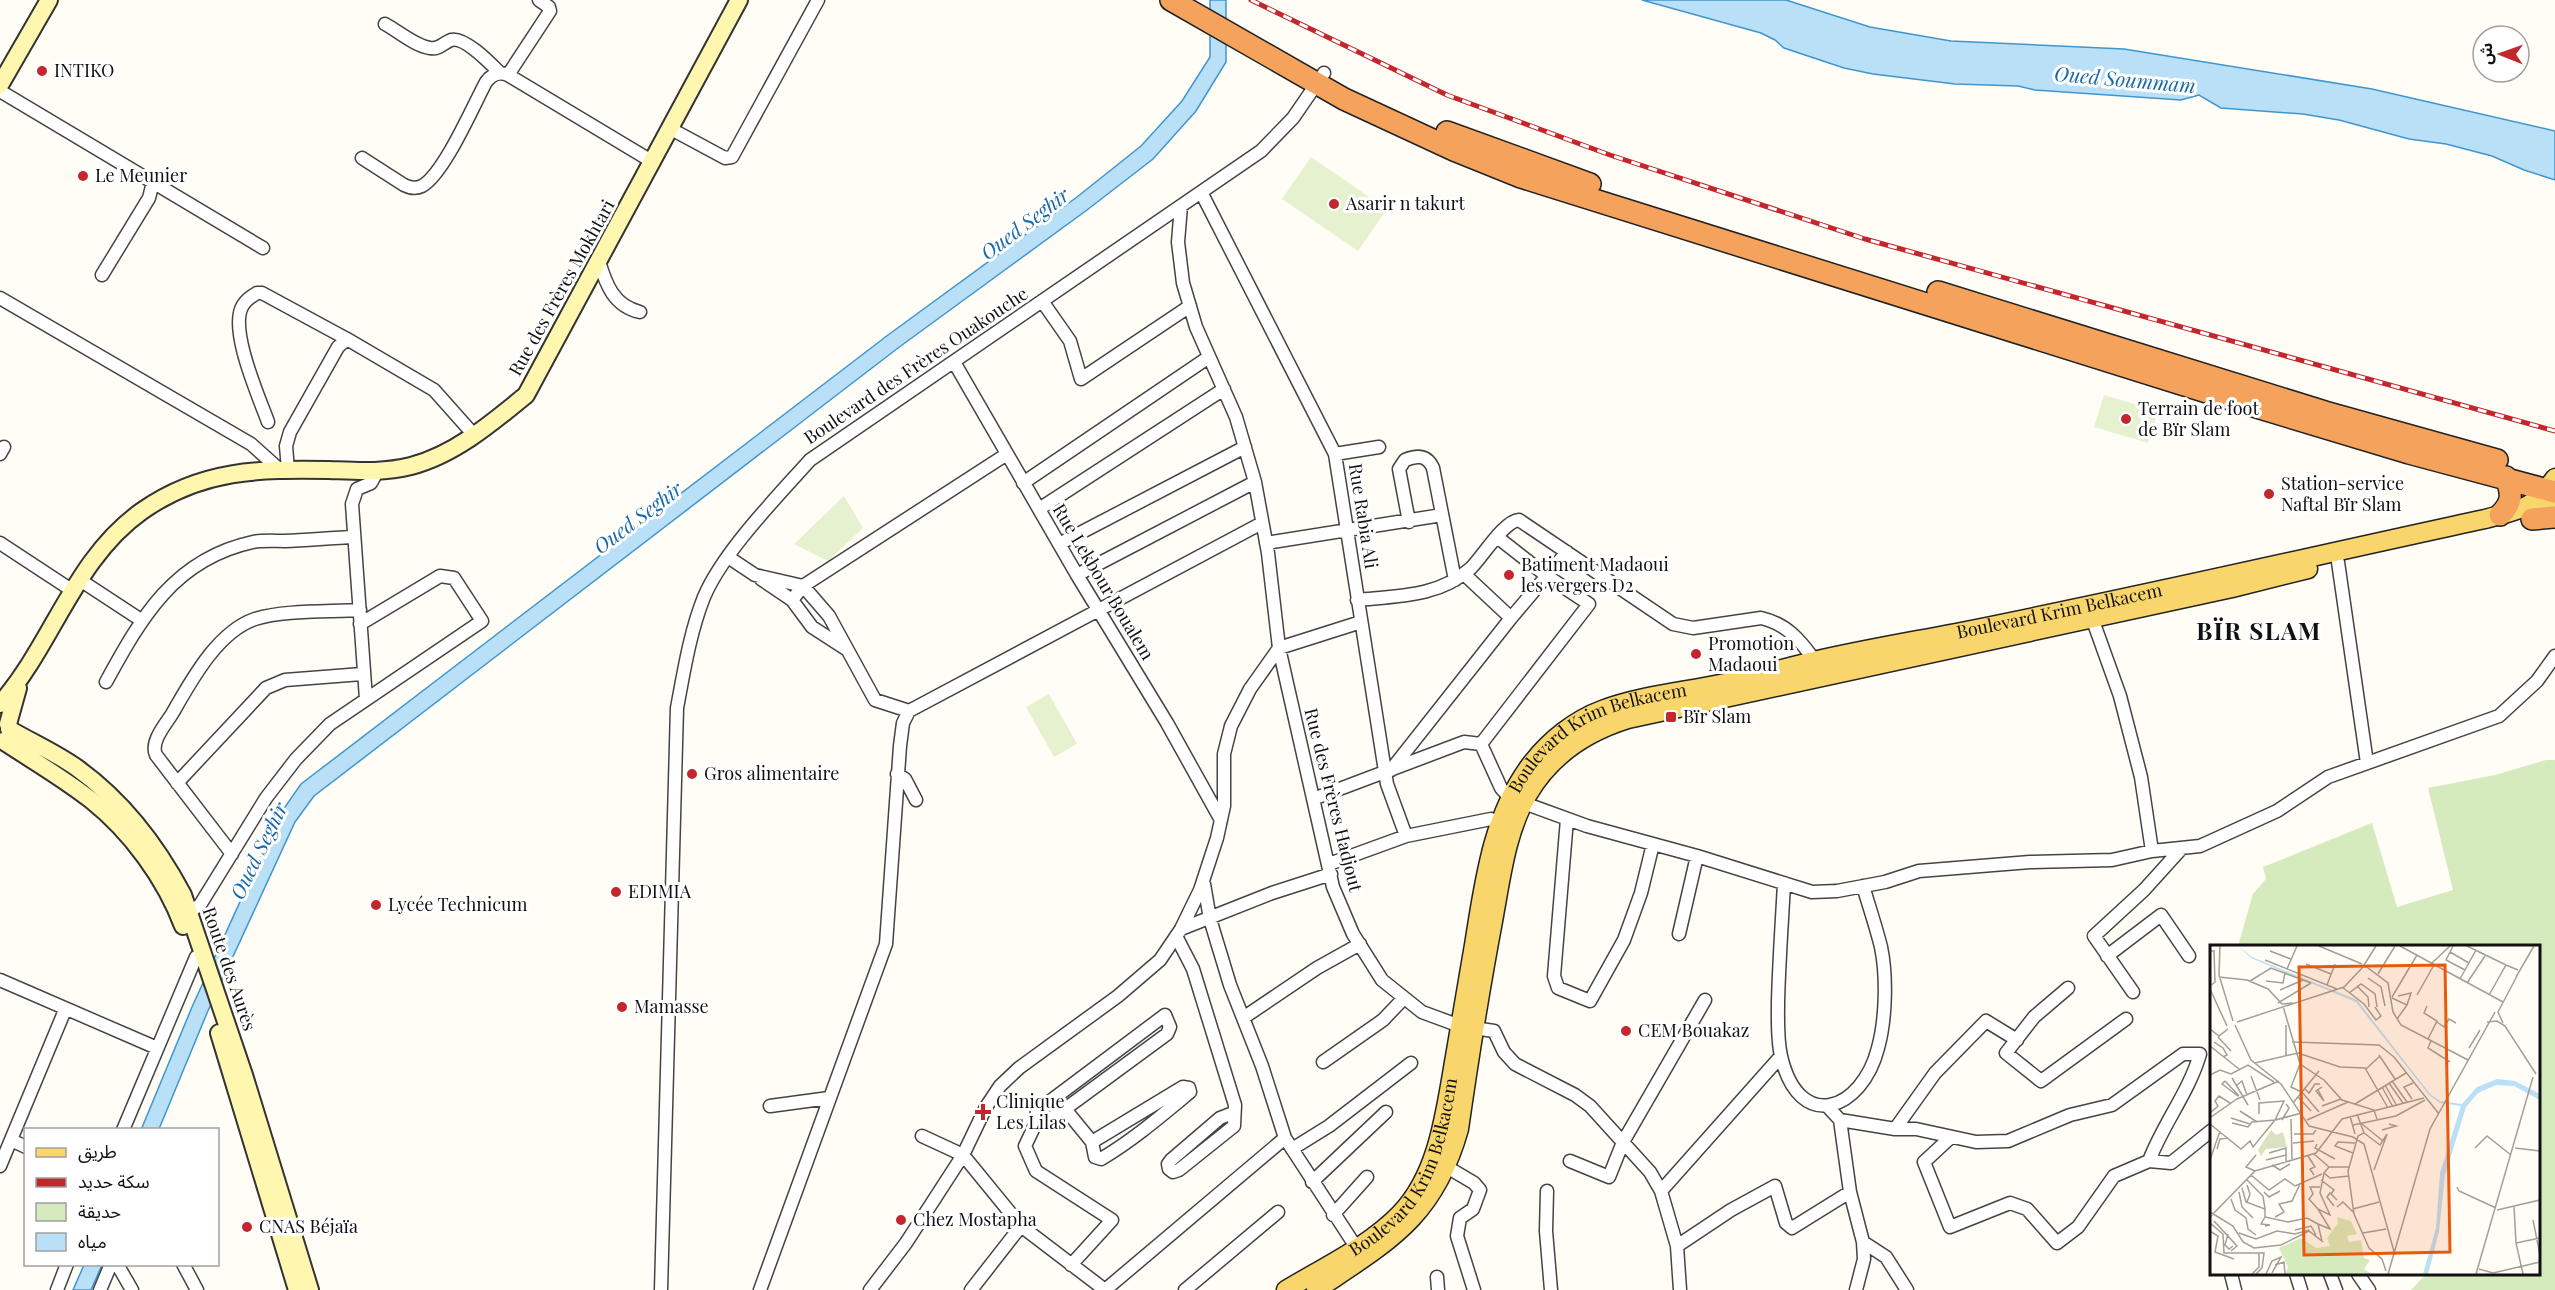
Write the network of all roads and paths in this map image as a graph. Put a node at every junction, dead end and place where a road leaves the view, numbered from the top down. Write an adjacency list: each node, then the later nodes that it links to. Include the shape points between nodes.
1 (49, 0): 10 (street)
2 (539, 0): 8 (street, via 550,11)
3 (739, 0): 12 (street, Rue des Frères Mokhtari)
4 (818, 0): 12 (street, via 732,157 725,158)
5 (1171, 0): 6 (highway)
6 (1198, 7): 9 (highway)
7 (385, 24): 8 (street, via 427,48 459,40)
8 (504, 74): 13 (street, via 488,78 447,157 421,187 409,188); 14 (street)
9 (1321, 78): 16 (street, Boulevard des Frères Ouakouche, via 1293,118 1261,151); 38 (highway, via 1406,129 1521,177 2221,396 2409,453); 41 (highway, via 1459,137 1589,184 2325,412)
10 (0, 85)
11 (0, 91): 15 (street)
12 (671, 129): 14 (street, Rue des Frères Mokhtari)
13 (362, 158)
14 (653, 162): 19 (street, Rue des Frères Mokhtari)
15 (153, 182): 18 (street); 20 (street, via 149,198)
16 (1201, 192): 17 (street, Boulevard des Frères Ouakouche); 35 (street, Rue Rabia Ali)
17 (1181, 206): 22 (street, Boulevard des Frères Ouakouche); 23 (street, Rue des Frères Hadjout, via 1178,242)
18 (263, 248)
19 (599, 261): 24 (street, via 614,297); 30 (street, Rue des Frères Mokhtari, via 526,395)
20 (102, 275)
21 (0, 298): 36 (street, via 251,444)
22 (1042, 301): 23 (street, via 1070,341 1081,379); 27 (street, Boulevard des Frères Ouakouche)
23 (1190, 306): 26 (street, Rue des Frères Hadjout)
24 (640, 312)
25 (346, 339): 29 (street, via 262,293 257,292 243,305 239,317 245,355); 30 (street, via 434,390); 31 (street, via 290,432)
26 (1209, 357): 28 (street, Rue des Frères Hadjout); 40 (street)
27 (954, 362): 34 (street, Rue Lekbour Boualem); 56 (street, Boulevard des Frères Ouakouche, via 810,460)
28 (1224, 389): 32 (street, Rue des Frères Hadjout); 42 (street)
29 (268, 422)
30 (474, 435): 37 (street, Rue des Frères Mokhtari, via 445,453 412,466)
31 (286, 446): 36 (street); 36 (street)
32 (1245, 447): 39 (street, Rue des Frères Hadjout); 54 (street)
33 (1378, 447): 35 (street)
34 (1007, 454): 40 (street, Rue Lekbour Boualem); 63 (street)
35 (1335, 454): 49 (street, Rue Rabia Ali)
36 (279, 467): 37 (street, Rue des Frères Mokhtari); 62 (street, Rue des Frères Mokhtari, via 215,477 155,502 116,532)
37 (377, 472): 50 (street, via 371,483 354,494)
38 (2506, 477): 41 (highway); 44 (highway, via 2511,497)
39 (1255, 482): 48 (street, Rue des Frères Hadjout); 59 (street)
40 (1023, 483): 42 (street, Rue Lekbour Boualem)
41 (2553, 488): 44 (main road, Boulevard Krim Belkacem, via 2531,504); 46 (main road, Boulevard Krim Belkacem)
42 (1039, 509): 54 (street, Rue Lekbour Boualem)
43 (1442, 515): 47 (street); 47 (street, via 1433,468 1426,458 1414,457 1405,460 1399,469); 61 (street)
44 (2500, 515): 75 (main road, Boulevard Krim Belkacem)
45 (2555, 517): 46 (highway)
46 (2532, 519): 57 (main road, Boulevard Krim Belkacem)
47 (1409, 522): 49 (street)
48 (1262, 523): 53 (street, Rue des Frères Hadjout); 66 (street)
49 (1347, 531): 53 (street); 64 (street, Rue Rabia Ali)
50 (354, 537): 65 (street); 69 (street, via 254,542 221,552 159,596)
51 (1497, 537): 55 (street, via 1510,522 1519,520); 60 (street); 61 (street)
52 (0, 543): 62 (street)
53 (1266, 543): 72 (street, Rue des Frères Hadjout)
54 (1059, 544): 59 (street, Rue Lekbour Boualem)
55 (1568, 552): 60 (street); 75 (street, via 1673,624 1693,628 1761,618 1771,620 1798,637)
56 (728, 557): 58 (street); 178 (street, Boulevard des Frères Ouakouche, via 704,596 688,649 677,708)
57 (2338, 562): 68 (main road, Boulevard Krim Belkacem); 84 (street)
58 (755, 575): 63 (street); 63 (street)
59 (1077, 575): 66 (street, Rue Lekbour Boualem)
60 (1547, 576): 67 (street); 83 (street, via 1590,604)
61 (1460, 577): 64 (street, via 1440,589); 67 (street)
62 (77, 586): 69 (street); 77 (street, Rue des Frères Mokhtari)
63 (798, 597): 73 (street, via 829,616); 73 (street, via 812,627)
64 (1357, 600): 70 (street, Rue Rabia Ali)
65 (360, 610): 71 (street); 87 (street, via 255,619 217,646 192,679 154,746 156,755)
66 (1098, 610): 81 (street); 93 (street, Rue Lekbour Boualem)
67 (1511, 618): 85 (street)
68 (2092, 618): 90 (main road, Boulevard Krim Belkacem, via 1602,727 1558,755); 97 (street, via 2120,696 2142,777)
69 (141, 620): 78 (street)
70 (1361, 622): 72 (street); 85 (street, Rue Rabia Ali)
71 (360, 624): 76 (street); 79 (street, via 440,576 454,578 482,621)
72 (1279, 648): 88 (street, Rue des Frères Hadjout); 93 (street, via 1250,689 1231,726 1224,754)
73 (848, 651): 81 (street, via 875,700)
74 (2555, 656): 84 (street, via 2537,681 2499,716)
75 (1815, 661): 90 (main road, Boulevard Krim Belkacem, via 1598,711 1551,742 1532,764)
76 (362, 674): 79 (street); 87 (street, via 274,683)
77 (21, 678): 80 (street, Rue des Frères Mokhtari); 82 (street, Rue des Frères Mokhtari)
78 (106, 682)
79 (366, 699): 98 (street, via 330,724 296,759 266,798)
80 (0, 704)
81 (909, 711): 86 (street, via 903,723)
82 (4, 730): 104 (street, Route des Aurès, via 75,766 123,809 168,868)
83 (1481, 744): 85 (street, via 1464,742); 90 (street, via 1501,788)
84 (2367, 763): 96 (street, via 2328,777 2268,816 2199,846)
85 (1387, 772): 88 (street); 94 (street, Rue Rabia Ali)
86 (897, 774): 89 (street, via 905,779); 127 (street, via 886,944)
87 (177, 783): 98 (street)
88 (1313, 799): 100 (street, Rue des Frères Hadjout)
89 (916, 800)
90 (1517, 801): 92 (street); 121 (main road, Boulevard Krim Belkacem, via 1491,855)
91 (1491, 819): 94 (street)
92 (1567, 819): 95 (street); 95 (street, via 1554,976 1558,988 1590,1001 1624,940)
93 (1221, 820): 101 (street)
94 (1406, 836): 100 (street)
95 (1653, 844): 99 (street)
96 (2182, 848): 97 (street); 109 (street, via 2094,936)
97 (2152, 851): 103 (street, via 2112,860 1919,871)
98 (232, 854): 104 (street, via 200,905)
99 (1697, 856): 102 (street); 107 (street)
100 (1330, 869): 105 (street); 108 (street, Rue des Frères Hadjout, via 1333,887)
101 (1203, 881): 105 (street); 106 (street)
102 (1784, 883): 103 (street, via 1812,892); 124 (street, via 1778,982)
103 (1863, 886): 129 (street, via 1881,949 1884,1004 1878,1049 1862,1082 1841,1103)
104 (185, 915): 111 (street, Route des Aurès)
105 (1210, 919): 106 (street); 118 (street)
106 (1179, 933): 132 (street, via 1235,1105); 145 (street, via 1160,960 1106,1006 1018,1068 1000,1086)
107 (1679, 934)
108 (1360, 944): 115 (street, Rue des Frères Hadjout, via 1382,980); 118 (street)
109 (2107, 956): 110 (street, via 2161,915); 114 (street)
110 (2189, 956)
111 (201, 963): 120 (street, Route des Aurès); 123 (street)
112 (0, 980): 117 (street)
113 (2068, 987): 122 (street, via 2034,1017)
114 (2133, 992)
115 (1404, 998): 121 (street, Rue des Frères Hadjout, via 1422,1012); 125 (street, via 1383,1020)
116 (1706, 1000): 142 (street)
117 (65, 1010): 123 (street); 140 (street)
118 (1243, 1018): 143 (street)
119 (2126, 1019): 122 (street, via 2042,1081 2006,1053)
120 (221, 1021): 176 (street, Route des Aurès); 177 (street, Route des Aurès, via 274,1169)
121 (1468, 1027): 142 (street, Rue des Frères Hadjout, via 1494,1031 1515,1064 1582,1101); 149 (main road, Boulevard Krim Belkacem, via 1459,1129); 160 (main road, Boulevard Krim Belkacem, via 1429,1169 1400,1214)
122 (2017, 1040): 136 (street, via 1986,1020 1935,1073)
123 (157, 1048): 135 (street)
124 (1781, 1056): 129 (street, via 1801,1096); 153 (street)
125 (1323, 1062)
126 (1411, 1063): 143 (street, via 1329,1126)
127 (830, 1098): 128 (street); 179 (street)
128 (770, 1106)
129 (1828, 1107): 133 (street)
130 (1065, 1109): 134 (street); 134 (street, via 1167,1034 1170,1027 1165,1015 1037,1112); 141 (street)
131 (1386, 1112): 151 (street)
132 (1233, 1113): 132 (street, via 1220,1118 1171,1160 1169,1169 1179,1170 1234,1126)
133 (1840, 1120): 136 (street); 154 (street)
134 (1035, 1125): 161 (street, via 1026,1146 1036,1171 1112,1220)
135 (124, 1128)
136 (1895, 1129): 139 (street)
137 (2210, 1131): 147 (street, via 2171,1163)
138 (922, 1136): 145 (street)
139 (1951, 1137): 147 (street, via 1924,1162 1950,1227 2010,1203 2027,1209 2057,1243 2078,1227 2114,1176); 147 (street, via 1976,1142 2008,1141 2070,1115 2112,1105 2183,1054 2200,1054)
140 (11, 1140): 144 (street); 148 (street)
141 (1092, 1142): 141 (street, via 1095,1157 1101,1159 1178,1102 1190,1092 1189,1088)
142 (1623, 1142): 146 (street, via 1609,1177); 153 (street, Rue des Frères Hadjout)
143 (1288, 1144): 151 (street); 182 (street)
144 (24, 1146)
145 (963, 1155): 157 (street); 180 (street)
146 (1570, 1161)
147 (2150, 1161)
148 (0, 1166)
149 (1447, 1167): 184 (main road, Boulevard Krim Belkacem, via 1406,1226); 186 (street, via 1480,1190 1473,1209 1460,1218 1457,1236)
150 (1367, 1177): 156 (street)
151 (1312, 1182): 156 (street)
152 (1546, 1191): 187 (street)
153 (1661, 1191): 159 (street, Rue des Frères Hadjout)
154 (1850, 1192): 158 (street); 159 (street, via 1792,1228 1786,1223 1775,1186)
155 (1278, 1212): 183 (street)
156 (1334, 1215): 160 (street)
157 (1021, 1226): 161 (street); 181 (street)
158 (1863, 1242): 189 (street, via 1864,1259); 190 (street, via 1886,1257)
159 (1677, 1246): 188 (street, Rue des Frères Hadjout)
160 (1356, 1247): 171 (main road, Boulevard Krim Belkacem)
161 (1071, 1265): 182 (street)
162 (66, 1266): 172 (street)
163 (110, 1266): 173 (street)
164 (118, 1266): 174 (street)
165 (184, 1266): 175 (street)
166 (2231, 1275): 191 (street)
167 (2296, 1275): 192 (street)
168 (2330, 1275): 193 (street)
169 (2359, 1275): 194 (street)
170 (1437, 1277): 185 (street)
171 (1291, 1289)
172 (57, 1290)
173 (100, 1290)
174 (132, 1290)
175 (197, 1290)
176 (297, 1290)
177 (310, 1290)
178 (661, 1290)
179 (760, 1290)
180 (870, 1290)
181 (971, 1290)
182 (1105, 1290)
183 (1185, 1290)
184 (1316, 1290)
185 (1438, 1290)
186 (1474, 1290)
187 (1551, 1290)
188 (1680, 1290)
189 (1856, 1290)
190 (1906, 1290)
191 (2235, 1290)
192 (2301, 1290)
193 (2336, 1290)
194 (2369, 1290)

